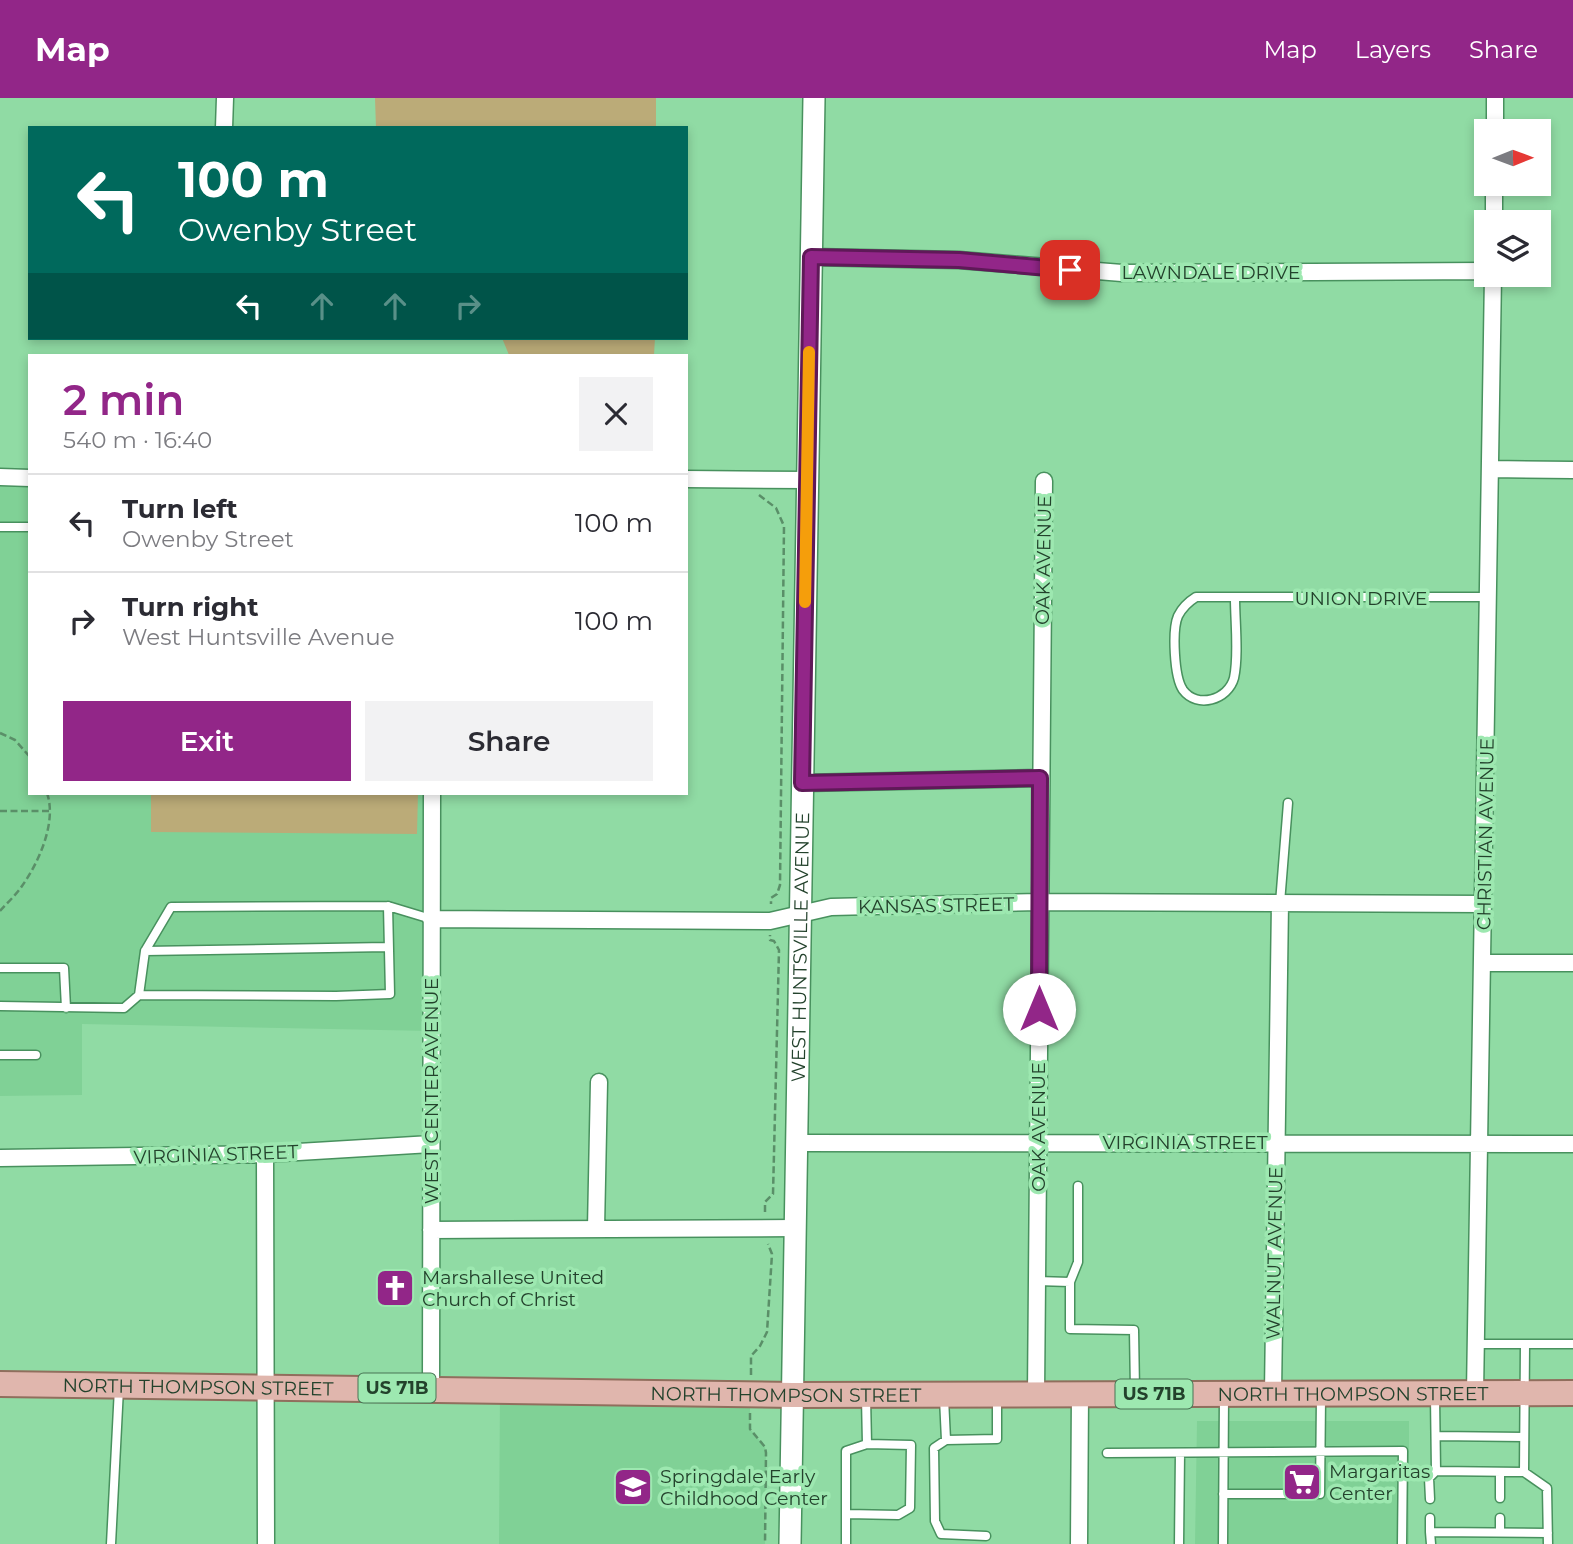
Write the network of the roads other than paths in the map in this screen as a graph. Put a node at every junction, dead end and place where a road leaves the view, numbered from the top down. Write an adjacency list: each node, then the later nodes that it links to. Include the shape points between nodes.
1 (225, 98): 5 (street)
2 (814, 98): 6 (main road, WEST HUNTSVILLE AVENUE)
3 (1495, 98): 4 (street)
4 (1495, 119)
5 (225, 126)
6 (811, 257): 7 (street, LAWNDALE DRIVE, via 959,260 1122,273); 14 (main road, WEST HUNTSVILLE AVENUE)
7 (1474, 271)
8 (1493, 287): 9 (street, CHRISTIAN AVENUE)
9 (1490, 469): 10 (street); 18 (street, CHRISTIAN AVENUE)
10 (1573, 470)
11 (0, 477): 12 (street)
12 (28, 478)
13 (688, 479): 14 (street)
14 (806, 480): 21 (main road, WEST HUNTSVILLE AVENUE)
15 (1044, 481): 20 (street, OAK AVENUE)
16 (0, 527): 17 (lane)
17 (28, 527)
18 (1488, 597): 19 (lane, UNION DRIVE); 26 (street, CHRISTIAN AVENUE)
19 (1235, 598): 19 (lane, UNION DRIVE, via 1196,597 1177,618 1176,673 1182,688 1196,699 1213,700 1231,684)
20 (1040, 778): 21 (street); 24 (street, OAK AVENUE)
21 (802, 783): 28 (main road, WEST HUNTSVILLE AVENUE)
22 (432, 795): 29 (street, WEST CENTER AVENUE)
23 (1288, 803): 25 (lane)
24 (1040, 902): 25 (street, KANSAS STREET); 28 (street, KANSAS STREET, via 831,907); 41 (street, OAK AVENUE)
25 (1280, 903): 26 (street, KANSAS STREET); 42 (street, WALNUT AVENUE)
26 (1484, 904): 32 (street, CHRISTIAN AVENUE)
27 (388, 906): 29 (lane); 30 (lane); 31 (lane, via 171,908)
28 (800, 914): 29 (street, KANSAS STREET, via 770,921); 43 (main road, WEST HUNTSVILLE AVENUE)
29 (431, 919): 45 (street, WEST CENTER AVENUE)
30 (387, 947): 31 (lane); 35 (lane, via 390,994)
31 (145, 951): 35 (lane)
32 (1483, 963): 33 (street); 44 (street, CHRISTIAN AVENUE)
33 (1573, 963)
34 (0, 968): 37 (lane, via 64,968)
35 (139, 995): 37 (lane, via 124,1008)
36 (0, 1006): 37 (lane)
37 (66, 1008)
38 (0, 1055): 39 (lane)
39 (36, 1055)
40 (599, 1083): 50 (street)
41 (1038, 1142): 42 (street, VIRGINIA STREET); 43 (street, VIRGINIA STREET); 53 (street, OAK AVENUE)
42 (1276, 1142): 44 (street, VIRGINIA STREET); 63 (street, WALNUT AVENUE)
43 (798, 1143): 51 (main road, WEST HUNTSVILLE AVENUE)
44 (1480, 1143): 46 (street, VIRGINIA STREET); 55 (street, CHRISTIAN AVENUE)
45 (431, 1144): 47 (street, VIRGINIA STREET); 52 (street, WEST CENTER AVENUE)
46 (1573, 1144)
47 (265, 1154): 48 (street, VIRGINIA STREET); 60 (street)
48 (0, 1158)
49 (1078, 1186): 54 (lane, via 1077,1262)
50 (596, 1228): 51 (street); 52 (street)
51 (796, 1228): 74 (main road, WEST HUNTSVILLE AVENUE)
52 (431, 1230): 61 (street, WEST CENTER AVENUE)
53 (1037, 1281): 54 (lane); 71 (street, OAK AVENUE)
54 (1070, 1282): 73 (lane, via 1070,1329 1134,1330)
55 (1475, 1343): 56 (lane); 66 (street, CHRISTIAN AVENUE)
56 (1525, 1344): 57 (lane); 67 (lane)
57 (1573, 1344)
58 (0, 1384): 59 (main road, NORTH THOMPSON STREET / US 71B)
59 (119, 1385): 60 (main road, NORTH THOMPSON STREET / US 71B); 97 (lane)
60 (265, 1388): 61 (main road, NORTH THOMPSON STREET / US 71B); 98 (street)
61 (431, 1389): 74 (main road, NORTH THOMPSON STREET / US 71B)
62 (1224, 1393): 63 (main road, NORTH THOMPSON STREET / US 71B); 73 (main road, NORTH THOMPSON STREET / US 71B); 83 (lane)
63 (1273, 1393): 64 (main road, NORTH THOMPSON STREET / US 71B)
64 (1321, 1393): 65 (main road, NORTH THOMPSON STREET / US 71B); 80 (lane)
65 (1435, 1393): 66 (main road, NORTH THOMPSON STREET / US 71B); 76 (lane)
66 (1475, 1393): 67 (main road, NORTH THOMPSON STREET / US 71B)
67 (1524, 1393): 68 (main road, NORTH THOMPSON STREET / US 71B); 77 (lane)
68 (1573, 1393)
69 (944, 1394): 70 (main road, NORTH THOMPSON STREET / US 71B); 75 (main road, NORTH THOMPSON STREET / US 71B); 78 (lane)
70 (997, 1394): 71 (main road, NORTH THOMPSON STREET / US 71B); 78 (lane, via 997,1439)
71 (1036, 1394): 72 (main road, NORTH THOMPSON STREET / US 71B)
72 (1080, 1394): 73 (main road, NORTH THOMPSON STREET / US 71B); 101 (street)
73 (1135, 1394)
74 (793, 1395): 75 (main road, NORTH THOMPSON STREET / US 71B); 99 (main road, WEST HUNTSVILLE AVENUE)
75 (866, 1395): 79 (lane)
76 (1436, 1436): 77 (lane); 84 (lane)
77 (1524, 1437): 86 (lane)
78 (946, 1440): 96 (lane, via 934,1448 935,1521 941,1534)
79 (867, 1444): 90 (lane, via 846,1451); 90 (lane, via 911,1446 911,1508 898,1515)
80 (1321, 1452): 83 (lane); 87 (lane, via 1320,1494); 104 (lane, via 1403,1451)
81 (1107, 1453): 82 (lane)
82 (1180, 1453): 83 (lane); 102 (lane)
83 (1223, 1454): 87 (lane)
84 (1436, 1471): 85 (lane); 89 (lane, via 1429,1478)
85 (1500, 1472): 86 (lane); 88 (lane)
86 (1524, 1472): 95 (lane, via 1547,1488)
87 (1223, 1494): 103 (lane)
88 (1500, 1498)
89 (1430, 1499)
90 (847, 1514): 100 (lane)
91 (1430, 1518): 93 (lane)
92 (1500, 1518): 94 (lane)
93 (1430, 1532): 94 (lane); 105 (lane)
94 (1500, 1532): 95 (lane)
95 (1548, 1532): 106 (lane)
96 (986, 1536)
97 (111, 1544)
98 (266, 1544)
99 (790, 1544)
100 (846, 1544)
101 (1079, 1544)
102 (1179, 1544)
103 (1223, 1544)
104 (1402, 1544)
105 (1431, 1544)
106 (1548, 1544)

